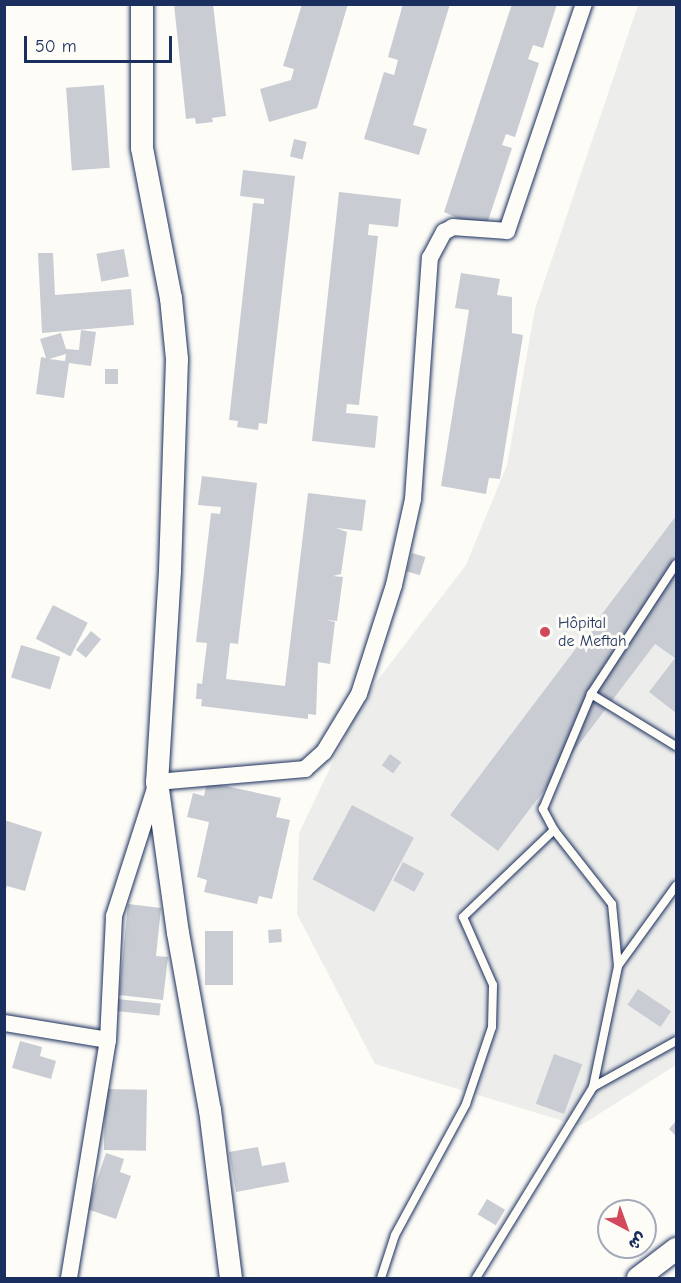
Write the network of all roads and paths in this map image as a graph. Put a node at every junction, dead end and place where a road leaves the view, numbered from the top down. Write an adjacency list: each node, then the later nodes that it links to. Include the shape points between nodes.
1 (142, 4): 6 (main road, via 142,148 171,298 177,359 170,571)
2 (584, 4): 6 (street, via 507,231 453,227 444,232 430,258 413,499 394,585 358,694 324,752 305,769)
3 (676, 564): 4 (lane)
4 (591, 694): 5 (lane); 7 (lane, via 543,809)
5 (676, 746)
6 (157, 782): 11 (street, via 114,916); 16 (main road, via 178,933 210,1110)
7 (554, 830): 9 (lane, via 612,904); 17 (lane, via 463,916 493,985 492,1027 466,1104 395,1235)
8 (676, 886): 9 (lane)
9 (618, 966): 13 (lane)
10 (4, 1023): 11 (street)
11 (108, 1040): 15 (street)
12 (676, 1041): 13 (lane)
13 (593, 1087): 18 (lane)
14 (676, 1249): 19 (main road)
15 (69, 1278)
16 (231, 1278)
17 (381, 1278)
18 (476, 1278)
19 (638, 1278)

